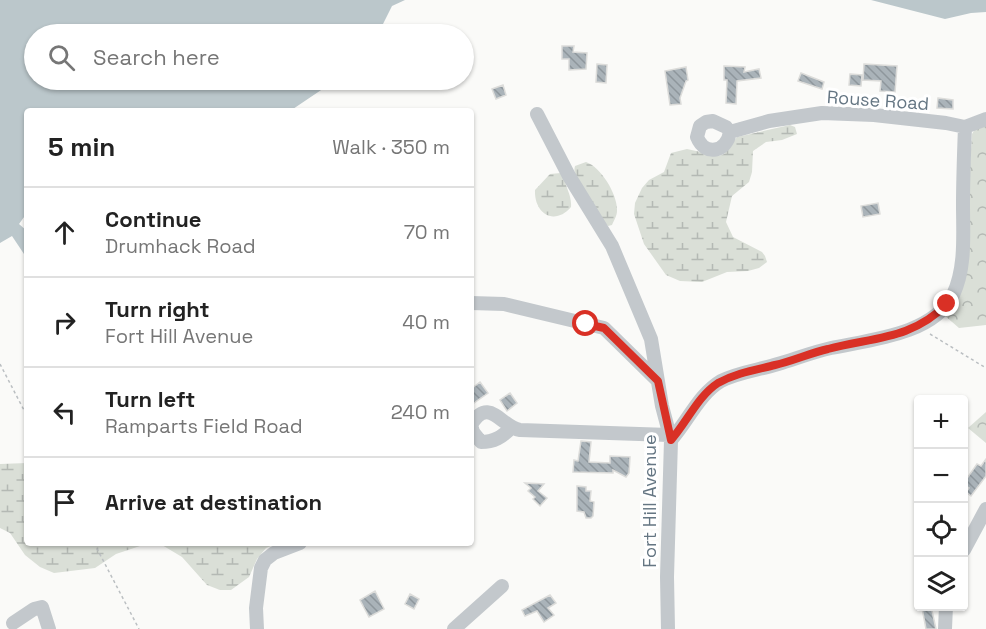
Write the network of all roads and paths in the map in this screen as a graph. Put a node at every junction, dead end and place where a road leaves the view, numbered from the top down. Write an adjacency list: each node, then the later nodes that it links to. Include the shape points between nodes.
1 (537, 114): 9 (street, Fort Hill Avenue, via 612,246 651,339)
2 (986, 119): 3 (street)
3 (965, 127): 4 (street, Rouse Road, via 874,115 822,113); 6 (street, via 959,275 947,304)
4 (730, 132)
5 (474, 303): 9 (street, via 504,304 604,328)
6 (916, 326): 8 (path); 14 (street, via 889,338 828,349 734,375 709,389)
7 (0, 364): 10 (path)
8 (986, 368)
9 (658, 381): 14 (street, Fort Hill Avenue)
10 (24, 410)
11 (474, 420): 12 (street, via 485,412 496,414)
12 (511, 428): 13 (street, via 491,442 481,442); 14 (street)
13 (474, 433)
14 (670, 437): 26 (street, Fort Hill Avenue)
15 (986, 508): 16 (street)
16 (968, 541)
17 (96, 546): 23 (path)
18 (291, 546): 24 (street, via 265,560 259,579)
19 (502, 586): 25 (street)
20 (946, 611): 27 (street)
21 (13, 623): 22 (street, via 42,607)
22 (49, 629)
23 (139, 629)
24 (257, 629)
25 (454, 629)
26 (668, 629)
27 (945, 629)

